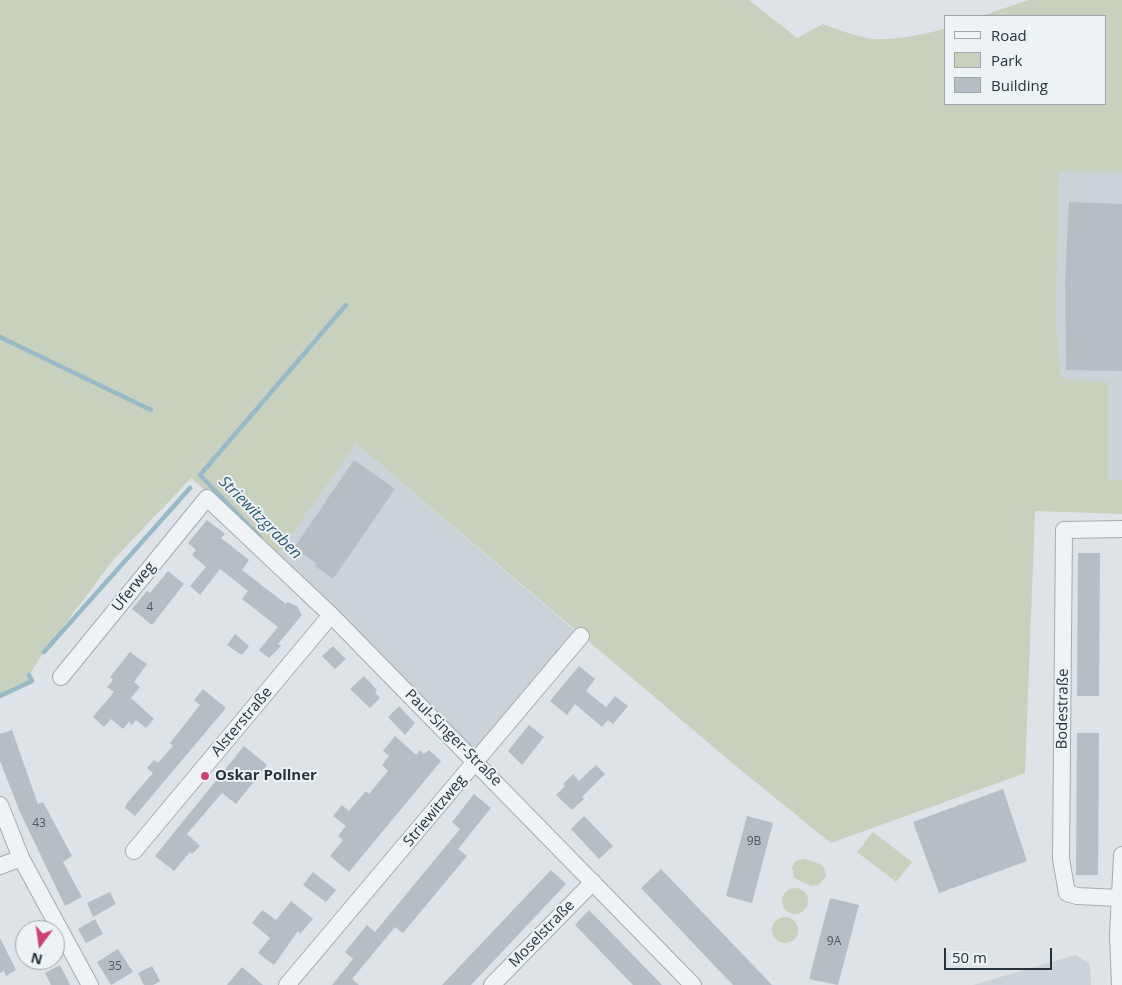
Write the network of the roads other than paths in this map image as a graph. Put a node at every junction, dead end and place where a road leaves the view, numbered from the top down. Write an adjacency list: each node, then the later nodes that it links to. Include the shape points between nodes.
1 (207, 498): 3 (street, Paul-Singer-Straße); 5 (street, Uferweg)
2 (1122, 529): 13 (street, Bodestraße, via 1064,530 1061,859 1067,892 1077,896)
3 (332, 615): 6 (street, Paul-Singer-Straße); 8 (street, Alsterstraße)
4 (581, 636): 6 (street, Striewitzweg)
5 (61, 676)
6 (476, 762): 12 (street, Paul-Singer-Straße); 16 (street, Striewitzweg)
7 (0, 805): 10 (street)
8 (134, 851)
9 (1122, 855): 13 (street)
10 (21, 858): 11 (street); 15 (street)
11 (0, 866)
12 (593, 882): 17 (street, Moselstraße); 18 (street, Paul-Singer-Straße)
13 (1119, 898): 14 (street)
14 (1120, 936): 19 (street)
15 (90, 985)
16 (287, 985)
17 (492, 985)
18 (693, 985)
19 (1120, 985)

